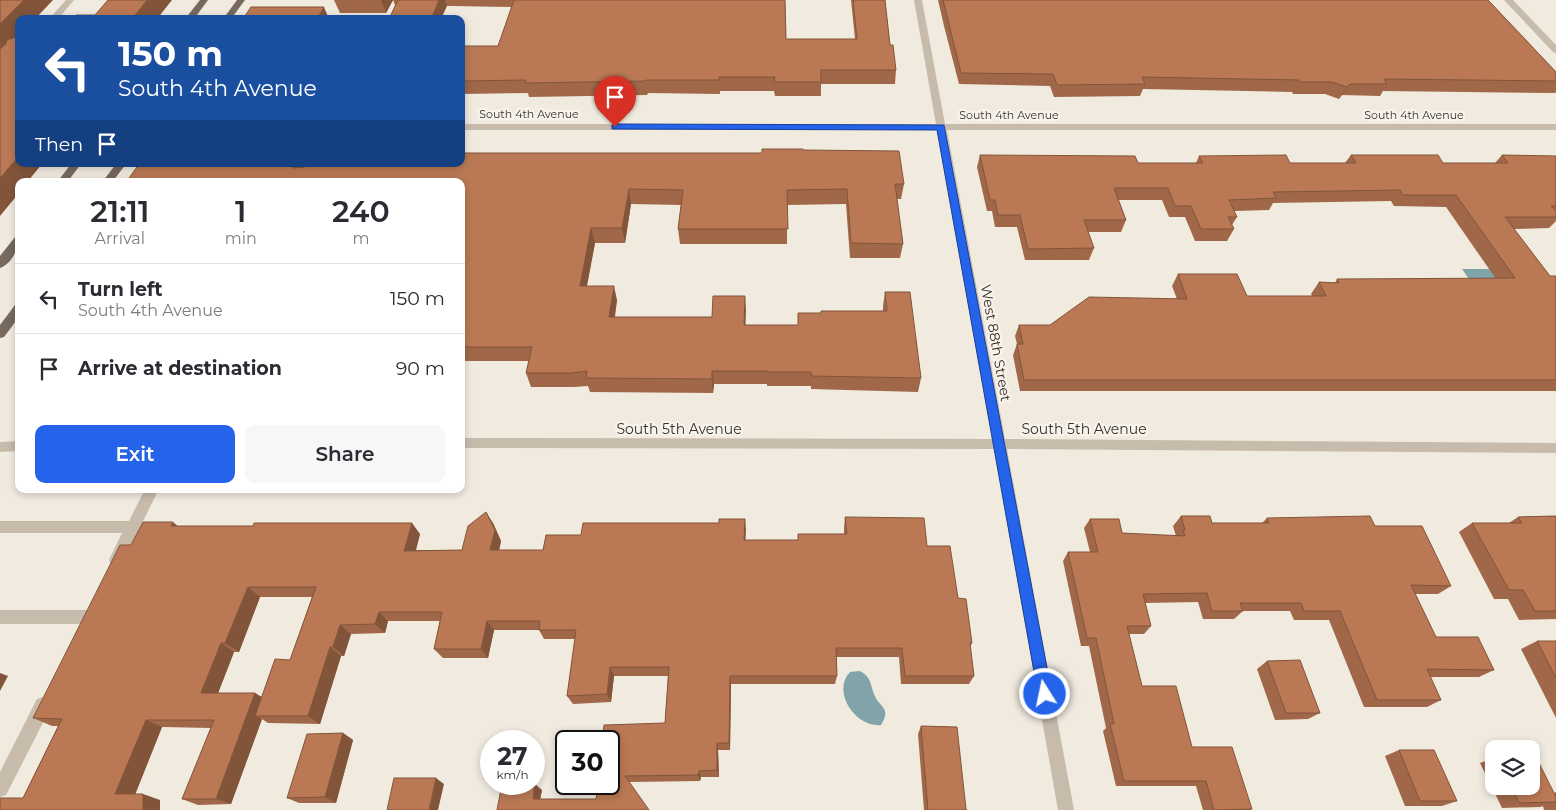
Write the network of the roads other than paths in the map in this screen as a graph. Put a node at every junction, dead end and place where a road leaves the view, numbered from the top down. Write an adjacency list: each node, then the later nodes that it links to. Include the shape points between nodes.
1 (70, 0): 6 (street)
2 (204, 0): 7 (main road)
3 (240, 0): 8 (main road)
4 (918, 0): 11 (street, West 88th Street)
5 (1508, 0): 9 (street)
6 (57, 15)
7 (192, 15)
8 (230, 15)
9 (1556, 50)
10 (465, 127): 11 (street, South 4th Avenue)
11 (941, 127): 12 (street, South 4th Avenue); 22 (street, West 88th Street)
12 (1556, 127)
13 (74, 167): 15 (main road)
14 (119, 167): 16 (main road)
15 (65, 178)
16 (110, 178)
17 (15, 245): 18 (main road)
18 (0, 264)
19 (15, 315): 20 (main road)
20 (0, 334)
21 (465, 443): 22 (street, South 5th Avenue)
22 (999, 444): 25 (street, South 5th Avenue); 36 (street, West 88th Street)
23 (15, 446): 24 (street)
24 (0, 447)
25 (1556, 448)
26 (150, 493): 28 (street)
27 (0, 527): 28 (street)
28 (132, 527): 29 (street)
29 (108, 576)
30 (96, 600): 32 (street)
31 (0, 616): 32 (street)
32 (87, 616): 33 (street)
33 (79, 634)
34 (48, 694): 35 (street)
35 (0, 789)
36 (1066, 810)

